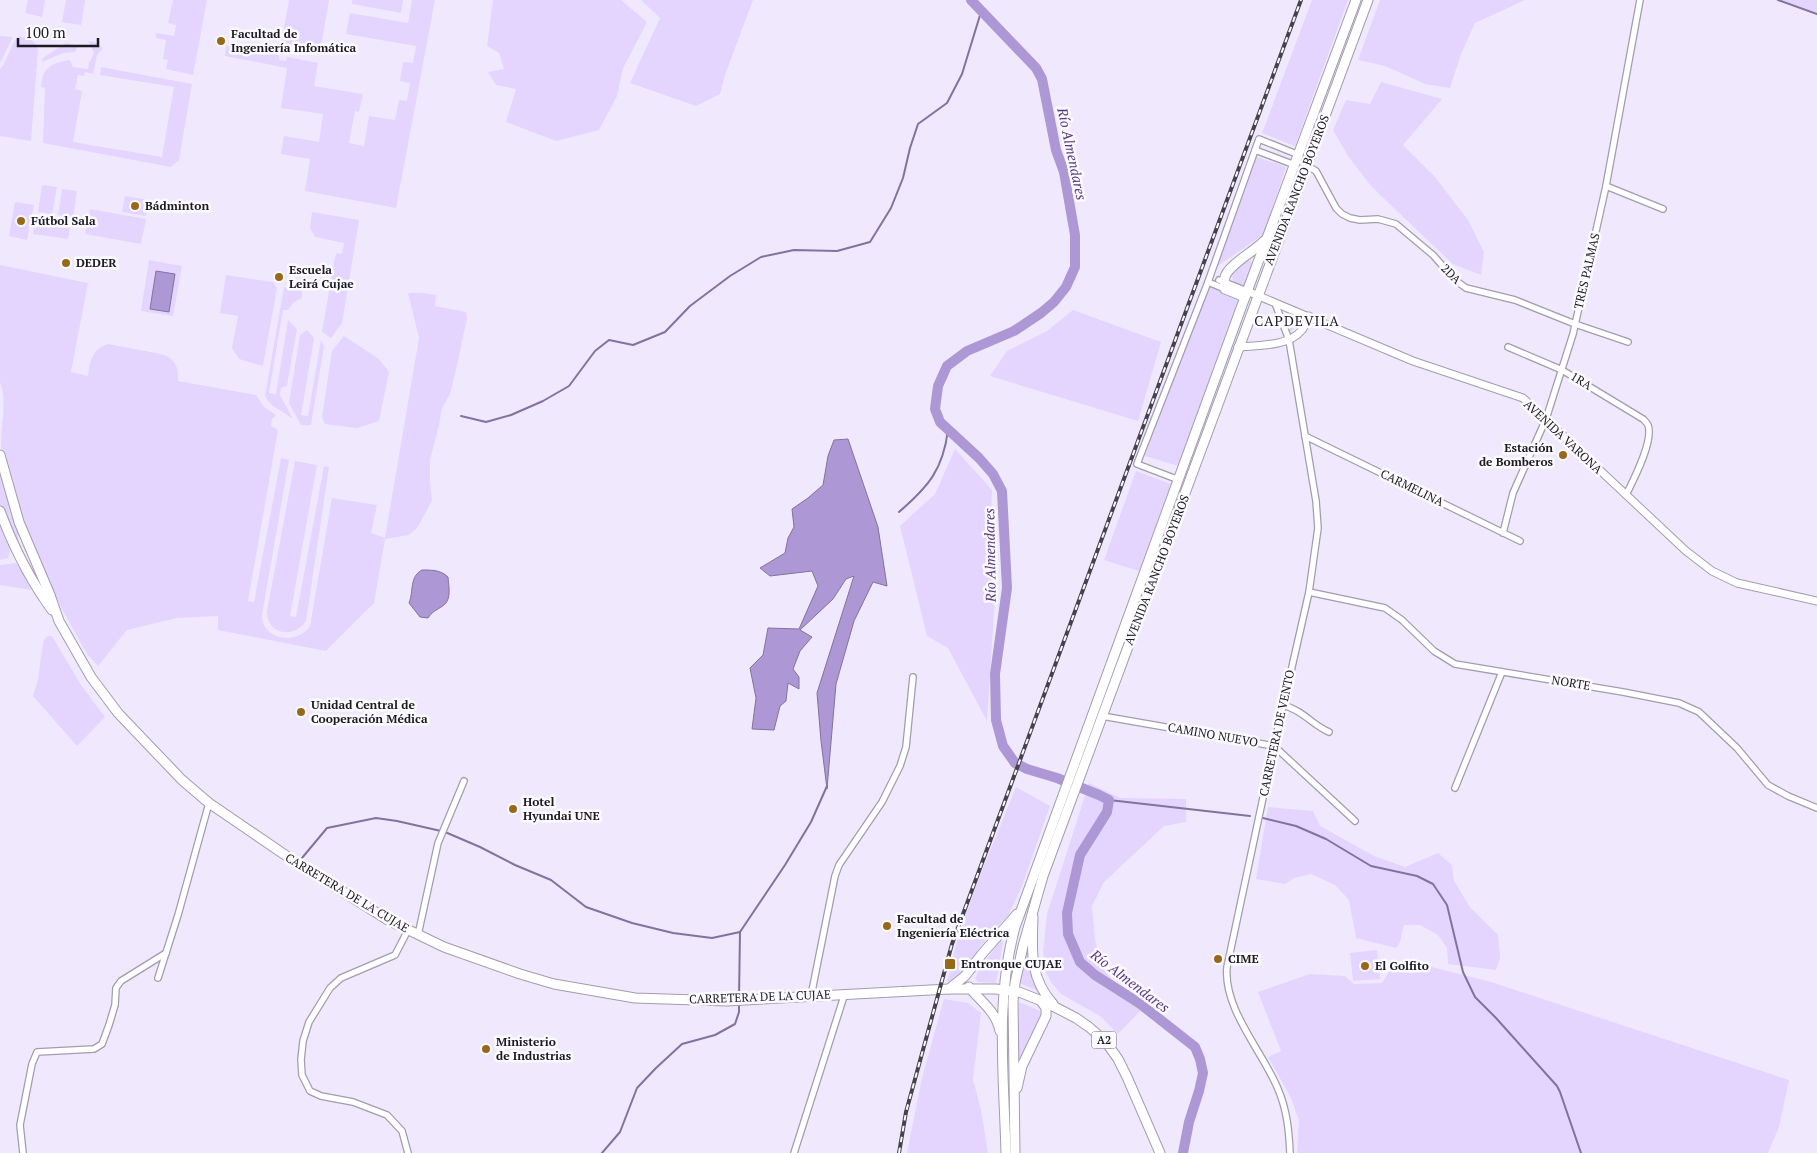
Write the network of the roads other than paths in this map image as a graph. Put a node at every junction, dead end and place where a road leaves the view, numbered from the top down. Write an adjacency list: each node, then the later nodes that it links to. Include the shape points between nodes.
1 (1356, 0): 5 (highway, AVENIDA RANCHO BOYEROS)
2 (1368, 0): 7 (highway, AVENIDA RANCHO BOYEROS)
3 (1640, 0): 8 (street, TRES PALMAS)
4 (1255, 150): 5 (street, via 1259,139); 6 (street); 11 (street)
5 (1299, 154): 6 (highway, AVENIDA RANCHO BOYEROS)
6 (1295, 165): 10 (highway, AVENIDA RANCHO BOYEROS)
7 (1307, 166): 14 (highway, AVENIDA RANCHO BOYEROS); 17 (street, 2DA, via 1316,171 1342,214 1360,220 1378,219 1396,224 1466,288 1516,300)
8 (1606, 186): 9 (street); 17 (street, TRES PALMAS)
9 (1663, 209)
10 (1269, 235): 12 (highway, via 1230,269); 13 (highway, AVENIDA RANCHO BOYEROS)
11 (1208, 282): 12 (street); 12 (street); 26 (street, via 1138,464)
12 (1223, 282): 13 (highway)
13 (1246, 294): 14 (street, AVENIDA VARONA); 26 (highway, AVENIDA RANCHO BOYEROS)
14 (1258, 296): 15 (street, AVENIDA VARONA); 20 (highway, AVENIDA RANCHO BOYEROS)
15 (1275, 303): 16 (street, AVENIDA VARONA); 18 (street, CARRETERA DE VENTO)
16 (1309, 316): 18 (street, via 1302,331); 23 (street, AVENIDA VARONA, via 1413,362 1523,398)
17 (1575, 324): 19 (street, 2DA); 22 (street, TRES PALMAS)
18 (1289, 340): 20 (street); 24 (street, CARRETERA DE VENTO)
19 (1628, 342)
20 (1238, 347): 39 (highway, AVENIDA RANCHO BOYEROS)
21 (1508, 347): 22 (street, 1RA)
22 (1562, 370): 23 (street, TRES PALMAS); 27 (street, 1RA, via 1643,419 1648,426 1644,453)
23 (1546, 419): 27 (street, AVENIDA VARONA); 30 (street, TRES PALMAS, via 1513,494)
24 (1305, 436): 30 (street, CARMELINA); 33 (street, CARRETERA DE VENTO, via 1318,528)
25 (0, 455): 29 (highway, CARRETERA DE LA CUJAE)
26 (1179, 480): 42 (highway, AVENIDA RANCHO BOYEROS)
27 (1626, 495): 34 (street, AVENIDA VARONA, via 1712,571 1737,582)
28 (0, 511): 32 (highway, CARRETERA DE LA CUJAE)
29 (20, 522): 32 (highway); 35 (highway, CARRETERA DE LA CUJAE)
30 (1503, 532): 31 (street, CARMELINA)
31 (1520, 540)
32 (18, 553): 35 (highway, CARRETERA DE LA CUJAE)
33 (1309, 592): 36 (street, NORTE, via 1385,608 1434,651 1455,664); 38 (street, CARRETERA DE VENTO)
34 (1817, 601)
35 (58, 618): 45 (highway, CARRETERA DE LA CUJAE, via 91,677 118,713 182,780)
36 (1502, 672): 44 (street); 46 (street, NORTE, via 1679,703 1699,712 1737,748 1768,785)
37 (914, 677): 61 (street, via 906,747 900,766 882,802 839,865 835,876)
38 (1283, 706): 40 (street, via 1296,709); 41 (street, CARRETERA DE VENTO)
39 (1102, 716): 41 (street, CAMINO NUEVO); 42 (highway, AVENIDA RANCHO BOYEROS)
40 (1330, 732)
41 (1274, 746): 47 (street, CAMINO NUEVO); 74 (street, CARRETERA DE VENTO, via 1226,979 1234,1004 1278,1087 1285,1108)
42 (1084, 753): 48 (highway, AVENIDA RANCHO BOYEROS)
43 (464, 781): 52 (street, via 435,856)
44 (1455, 788)
45 (209, 803): 51 (highway, CARRETERA DE LA CUJAE, via 291,859); 53 (street)
46 (1817, 808)
47 (1356, 821)
48 (1058, 823): 49 (highway, AVENIDA RANCHO BOYEROS); 50 (highway, AVENIDA RANCHO BOYEROS)
49 (1024, 900): 54 (highway, via 1010,923); 58 (highway, AVENIDA RANCHO BOYEROS)
50 (1034, 903): 59 (highway, AVENIDA RANCHO BOYEROS); 63 (highway, via 1033,968 1039,984)
51 (408, 930): 52 (highway, CARRETERA DE LA CUJAE); 69 (street, via 395,955 341,978 330,988 309,1022 302,1060 302,1075 310,1091 388,1115 402,1131)
52 (418, 935): 61 (highway, CARRETERA DE LA CUJAE, via 478,960 554,984 635,998 743,1001)
53 (166, 954): 55 (street); 68 (street, via 121,981 116,988 115,1005 102,1044 94,1049 38,1052 32,1064 20,1125)
54 (968, 972): 56 (highway); 57 (highway, via 966,980)
55 (158, 978)
56 (949, 989): 57 (highway, CARRETERA DE LA CUJAE); 60 (highway, CARRETERA DE LA CUJAE)
57 (970, 989): 58 (highway, CARRETERA DE LA CUJAE); 66 (highway, via 996,1018)
58 (1004, 990): 59 (highway, A2); 66 (highway, AVENIDA RANCHO BOYEROS)
59 (1014, 991): 62 (highway, A2); 67 (highway, AVENIDA RANCHO BOYEROS)
60 (845, 994): 61 (highway, CARRETERA DE LA CUJAE); 70 (street)
61 (811, 996)
62 (1040, 1000): 63 (highway, A2); 65 (highway, via 1046,1010)
63 (1057, 1008): 64 (highway, A2)
64 (1069, 1014): 65 (highway, via 1053,1016); 73 (highway, A2, via 1098,1035 1118,1059)
65 (1040, 1028): 67 (highway, via 1022,1066)
66 (1003, 1056): 71 (highway, AVENIDA RANCHO BOYEROS)
67 (1014, 1110): 72 (highway, AVENIDA RANCHO BOYEROS)
68 (23, 1153)
69 (408, 1153)
70 (794, 1153)
71 (1006, 1153)
72 (1015, 1153)
73 (1160, 1153)
74 (1290, 1153)

